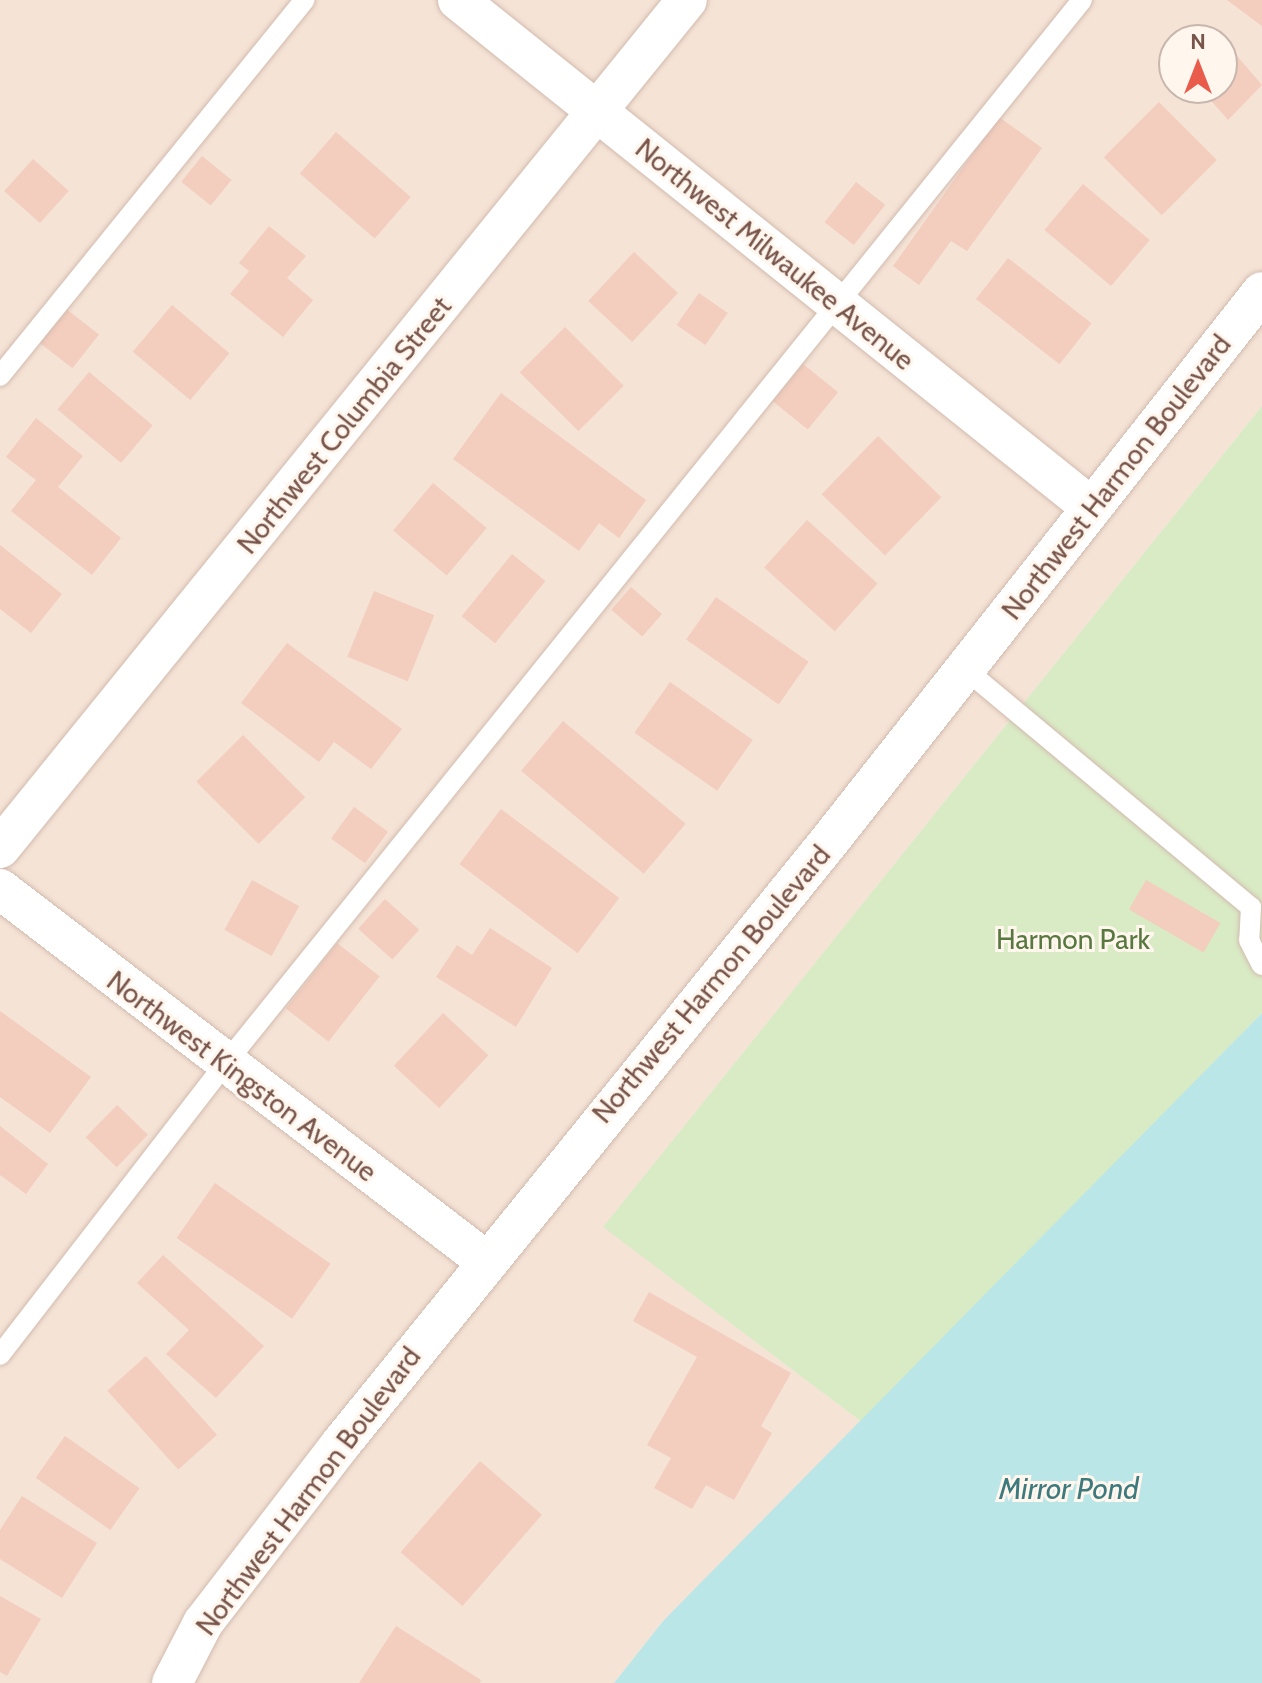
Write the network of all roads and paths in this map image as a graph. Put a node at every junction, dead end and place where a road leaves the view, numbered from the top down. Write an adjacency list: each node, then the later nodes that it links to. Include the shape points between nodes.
1 (305, 0): 8 (lane)
2 (458, 0): 5 (street, Northwest Milwaukee Avenue)
3 (687, 0): 5 (street, Northwest Columbia Street)
4 (1082, 0): 7 (lane)
5 (598, 112): 7 (street, Northwest Milwaukee Avenue); 11 (street, Northwest Columbia Street)
6 (1262, 292): 9 (street, Northwest Harmon Boulevard)
7 (837, 304): 9 (street, Northwest Milwaukee Avenue); 14 (lane)
8 (0, 376)
9 (1092, 508): 10 (street, Northwest Harmon Boulevard)
10 (965, 669): 13 (lane, via 1251,907 1249,940); 15 (street, Northwest Harmon Boulevard)
11 (0, 848)
12 (0, 889): 14 (street, Northwest Kingston Avenue)
13 (1262, 965)
14 (225, 1064): 15 (street, Northwest Kingston Avenue); 16 (lane)
15 (486, 1261): 17 (street, Northwest Harmon Boulevard, via 203,1623)
16 (0, 1355)
17 (172, 1683)

